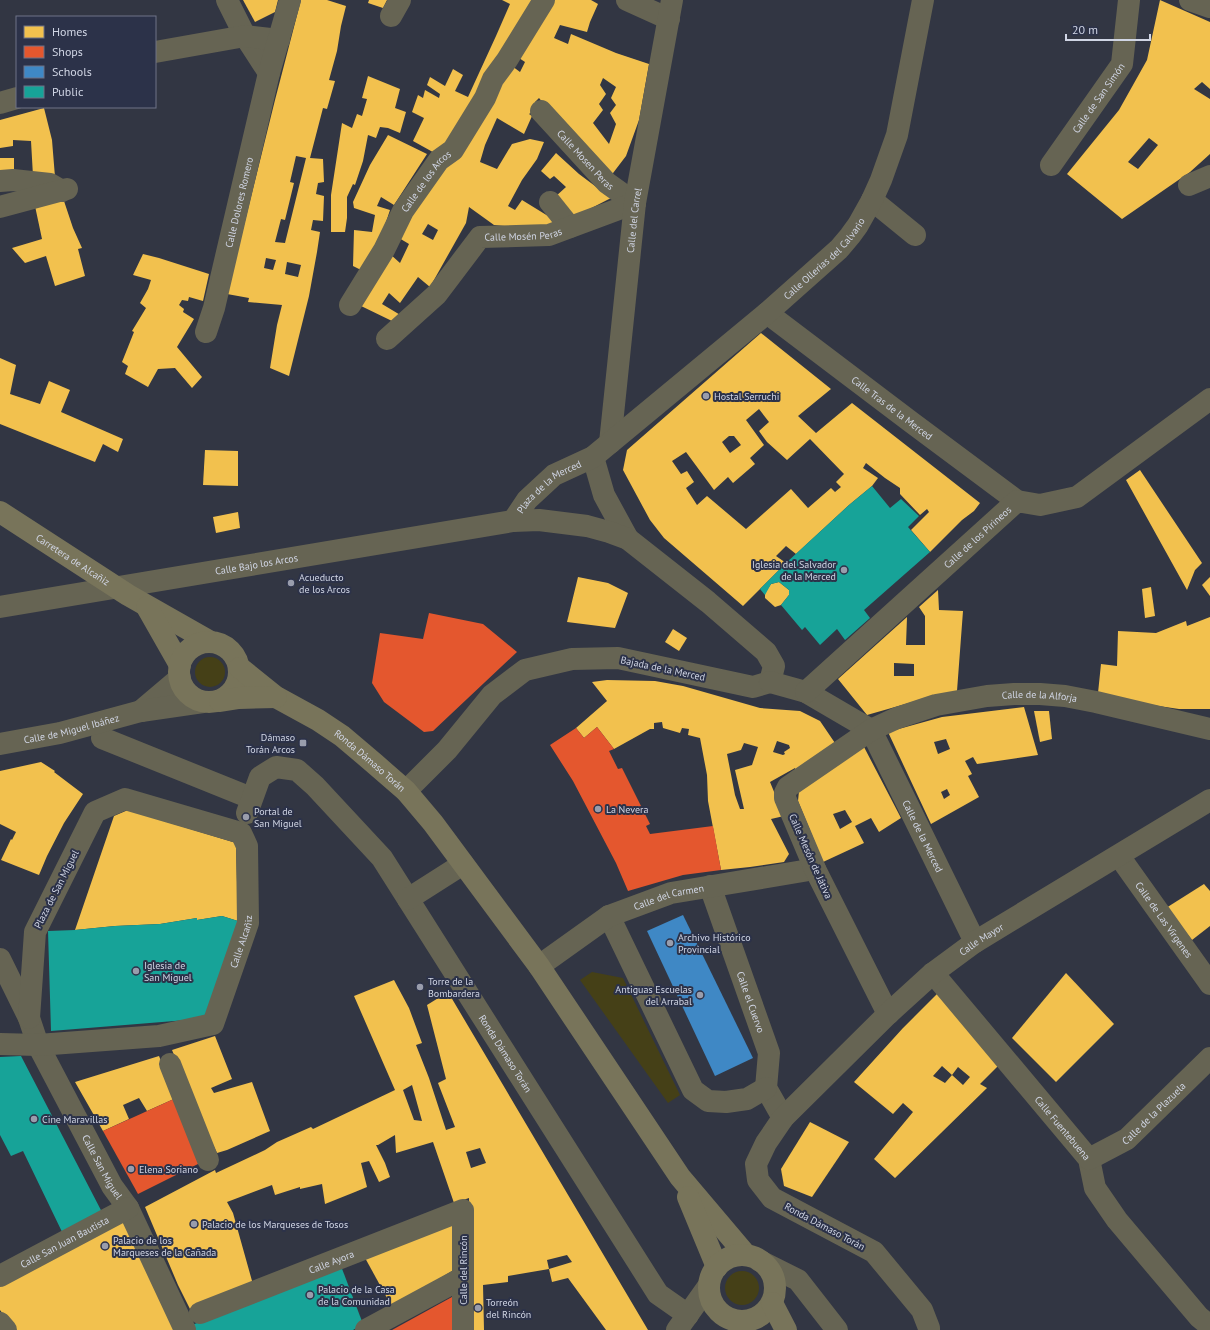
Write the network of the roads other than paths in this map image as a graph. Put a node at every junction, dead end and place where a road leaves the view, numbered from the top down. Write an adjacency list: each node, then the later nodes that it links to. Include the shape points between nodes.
1 (227, 0): 10 (street)
2 (290, 0): 11 (street, Calle Dolores Romero)
3 (544, 0): 27 (street, Calle de los Arcos, via 507,60 492,79 485,98 454,150 439,160 403,211 384,250)
4 (627, 0): 9 (street)
5 (923, 0): 21 (street, Calle Ollerias del Calvario, via 897,135 882,180)
6 (1129, 0): 17 (street, Calle de San Simón, via 1122,64)
7 (1190, 0): 8 (street)
8 (1210, 6)
9 (671, 9): 23 (street, Calle del Carrel)
10 (245, 36): 11 (street); 12 (street); 13 (street)
11 (278, 40): 13 (street, Calle Dolores Romero)
12 (156, 52)
13 (269, 73): 29 (street, Calle Dolores Romero, via 214,308)
14 (16, 98): 15 (street)
15 (0, 103)
16 (542, 111): 23 (street, Calle Mosen Peras, via 608,183)
17 (1051, 165)
18 (1210, 176): 20 (street)
19 (0, 181): 24 (street, via 50,184 64,190)
20 (1189, 184)
21 (872, 200): 26 (street); 28 (street, Calle Ollerias del Calvario, via 858,225 838,248)
22 (550, 202): 25 (street)
23 (635, 203): 25 (street, Calle Mosén Peras); 32 (street, Calle del Carrel)
24 (0, 207)
25 (570, 227): 30 (street, Calle Mosén Peras, via 549,235 480,237 437,294)
26 (915, 235)
27 (350, 305)
28 (767, 313): 32 (street, Calle Ollerias del Calvario); 33 (street, Calle Tras de la Merced)
29 (206, 332)
30 (394, 333)
31 (1210, 399): 33 (street, Calle de los Pirineos, via 1077,497 1040,505)
32 (601, 450): 35 (street, Plaza de la Merced, via 554,475 527,500); 36 (street, Plaza de la Merced, via 604,495)
33 (1017, 501): 43 (street, Calle de los Pirineos)
34 (0, 512): 37 (main road, Carretera de Alcañiz)
35 (513, 521): 36 (street, Plaza de la Merced, via 539,520 587,526); 38 (street, Calle Bajo los Arcos)
36 (628, 539): 42 (street, Plaza de la Merced, via 766,652 774,666)
37 (137, 601): 39 (main road, Carretera de Alcañiz); 41 (main road, Carretera de Alcañiz)
38 (0, 607)
39 (209, 641): 40 (main road, via 218,642 233,652); 41 (main road, via 199,643 183,655)
40 (240, 668): 44 (main road, Ronda Dámaso Torán); 45 (main road, via 236,688 228,696)
41 (180, 672): 45 (main road, via 183,686 188,693 194,698); 46 (street, Calle de Miguel Ibáñez)
42 (770, 682): 43 (street); 51 (street, Bajada de la Merced, via 753,687 618,658 572,659 525,670 492,695 447,750)
43 (806, 692): 48 (street)
44 (276, 697): 45 (main road); 51 (main road, Ronda Dámaso Torán, via 342,736)
45 (211, 701): 46 (street, Calle de Miguel Ibáñez)
46 (141, 711): 50 (street, Calle de Miguel Ibáñez, via 87,726)
47 (1210, 729): 48 (street, Calle de la Alforja, via 1065,696 1014,694 936,705)
48 (871, 730): 56 (street, Calle Mesón de Játiva, via 788,788 785,793); 60 (street, Calle de la Merced)
49 (102, 738): 53 (street)
50 (0, 744)
51 (406, 791): 55 (main road, Ronda Dámaso Torán)
52 (1210, 800): 54 (street, Calle Mayor)
53 (246, 816): 58 (street, Ronda Dámaso Torán, via 260,777 276,767 297,770 382,858); 66 (street, Plaza de San Miguel, via 125,799 95,812 35,932); 69 (street, Calle Alcañiz, via 248,923 213,1024)
54 (1118, 856): 60 (street, Calle Mayor); 64 (street, Calle de Las Vírgenes)
55 (463, 864): 58 (street); 62 (main road, Ronda Dámaso Torán)
56 (815, 869): 57 (street, Calle del Carmen); 65 (street, Calle Mesón de Játiva)
57 (710, 886): 59 (street, Calle del Carmen, via 671,893); 71 (street, Calle el Cuervo, via 769,1053)
58 (408, 899): 85 (street, Ronda Dámaso Torán, via 658,1294)
59 (609, 916): 62 (street, Calle del Carmen); 71 (street, via 693,1090 708,1100 726,1102 747,1099)
60 (975, 942): 63 (street, Calle Mayor)
61 (0, 959): 66 (street, Calle San Miguel)
62 (539, 966): 75 (main road, Ronda Dámaso Torán)
63 (933, 973): 65 (street, Calle Mayor); 73 (street, Calle Fuentebuena)
64 (1210, 984)
65 (888, 1014): 72 (street, Calle Mayor)
66 (29, 1018): 68 (street, Calle San Miguel)
67 (0, 1044): 68 (street, Calle Alcañiz)
68 (38, 1045): 69 (street, Calle Alcañiz); 76 (street, Calle San Miguel, via 112,1186)
69 (165, 1051): 74 (street)
70 (1210, 1058): 73 (street, Calle de la Plazuela, via 1127,1139)
71 (766, 1088): 72 (street)
72 (783, 1118): 94 (street, Ronda Dámaso Torán, via 766,1143 756,1164 758,1180 772,1198 874,1252 922,1310)
73 (1089, 1159): 87 (street, Calle Fuentebuena, via 1096,1188 1117,1220)
74 (208, 1160)
75 (680, 1177): 78 (main road, Ronda Dámaso Torán); 80 (main road, Ronda Dámaso Torán)
76 (128, 1208): 79 (street, Calle San Juan Bautista); 84 (street, Calle San Miguel)
77 (463, 1210): 81 (street, Calle del Rincón); 84 (street, Calle Ayora)
78 (753, 1258): 80 (main road, via 735,1256 725,1260); 82 (street); 83 (main road, via 768,1268 773,1276)
79 (0, 1276)
80 (713, 1276): 85 (street); 88 (main road, via 710,1294 719,1312 726,1318)
81 (462, 1278): 90 (street); 91 (street, Calle del Rincón)
82 (798, 1280): 83 (street); 93 (street)
83 (774, 1295): 88 (main road, via 765,1312 756,1318); 92 (main road)
84 (189, 1320)
85 (682, 1322)
86 (0, 1323): 89 (street)
87 (1205, 1324)
88 (751, 1326)
89 (6, 1330)
90 (366, 1330)
91 (463, 1330)
92 (786, 1330)
93 (837, 1330)
94 (929, 1330)

